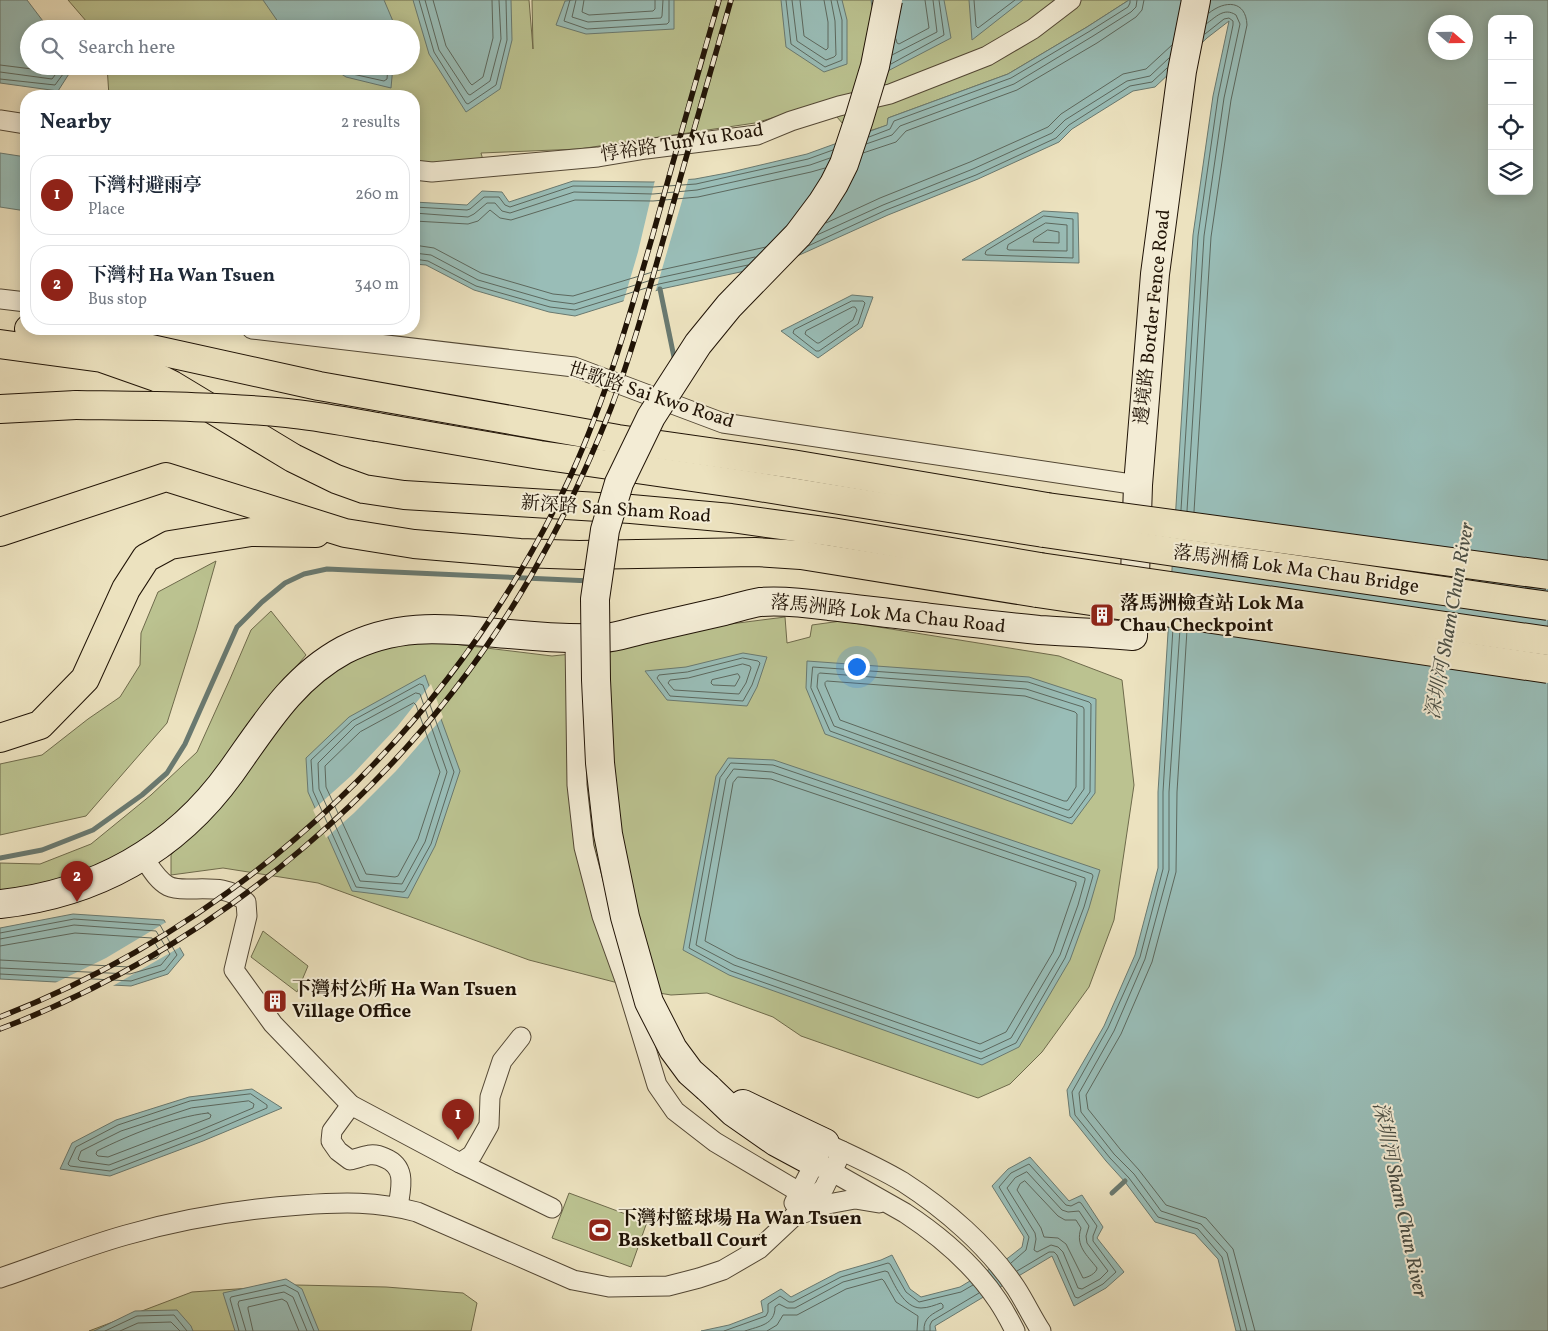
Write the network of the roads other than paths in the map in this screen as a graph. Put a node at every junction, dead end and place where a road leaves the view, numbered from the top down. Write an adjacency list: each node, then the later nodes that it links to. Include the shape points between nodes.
1 (888, 0): 33 (street, bridge, via 875,66 844,164 822,203 798,235 698,344 651,417 619,483 605,530 595,599 600,763 608,834 625,918 649,1002 673,1049 690,1072 708,1088)
2 (1072, 0): 6 (street, 惇裕路 Tun Yu Road, via 1034,29 987,56 890,94 830,109 756,135 598,158)
3 (1196, 0): 17 (street, 邊境路 Border Fence Road, via 1182,71 1155,274)
4 (0, 120): 5 (street)
5 (20, 123)
6 (420, 171)
7 (0, 299): 8 (street)
8 (20, 301)
9 (0, 325): 10 (main road, 新深路 San Sham Road)
10 (20, 328)
11 (83, 335): 15 (main road, 新深路 San Sham Road)
12 (303, 335): 17 (street, 世歌路 Sai Kwo Road, via 574,367 723,423)
13 (0, 344): 14 (main road, 新深路 San Sham Road)
14 (102, 358): 15 (main road, 新深路 San Sham Road, via 189,368); 22 (main road, 新深路 San Sham Road, via 156,377 293,458 364,489 404,495 731,518 841,534)
15 (223, 366): 18 (main road, 新深路 San Sham Road, via 618,439 792,464)
16 (0, 409): 18 (main road, 新深路 San Sham Road, bridge, via 76,405 182,406 288,413 747,485)
17 (1138, 485): 24 (street, 邊境路 Border Fence Road)
18 (1046, 520): 21 (main road, 落馬洲橋 Lok Ma Chau Bridge, bridge); 23 (main road, 落馬洲橋 Lok Ma Chau Bridge, bridge)
19 (0, 532): 20 (main road, 新深路 San Sham Road, via 166,477)
20 (345, 534): 22 (main road, 新深路 San Sham Road, via 520,553 755,552); 28 (main road, 新深路 San Sham Road, via 251,532 170,545 146,558 126,589 85,679 40,725)
21 (1548, 575)
22 (1038, 580): 26 (main road, 落馬洲橋 Lok Ma Chau Bridge, bridge); 27 (main road, bridge)
23 (1548, 606)
24 (1133, 636): 25 (street, 落馬洲路 Lok Ma Chau Road, via 1041,630 803,603 761,602 607,638)
25 (575, 639): 29 (street, 落馬洲路 Lok Ma Chau Road, via 423,628 386,634 346,649 325,661 291,690 210,798 184,826); 35 (street, via 577,785 584,847 602,916 657,1085 674,1111 715,1142)
26 (1548, 641)
27 (1548, 669)
28 (0, 738)
29 (143, 857): 30 (street, 落馬洲路 Lok Ma Chau Road, via 105,877 65,892); 32 (street, via 158,878 169,886 231,891 246,902 247,916 234,970 273,1024)
30 (0, 904)
31 (520, 1037): 34 (street, via 502,1061 490,1096 489,1125 472,1155)
32 (351, 1105): 34 (street); 37 (street, via 332,1131 331,1141 350,1160 370,1155 394,1162 400,1171 401,1182)
33 (828, 1157): 35 (street); 36 (street); 39 (street, via 824,1188); 41 (street, via 902,1182 940,1206 1000,1267)
34 (460, 1163): 38 (street)
35 (799, 1192): 39 (street)
36 (893, 1206): 39 (street, via 855,1199 828,1204 803,1213); 42 (street, via 954,1250 998,1301)
37 (398, 1207): 39 (street, via 433,1218 573,1280 609,1287 668,1286 723,1270 759,1249); 40 (street, via 340,1202 193,1219 124,1235)
38 (552, 1208)
39 (782, 1227)
40 (0, 1278)
41 (1040, 1330)
42 (1016, 1331)

